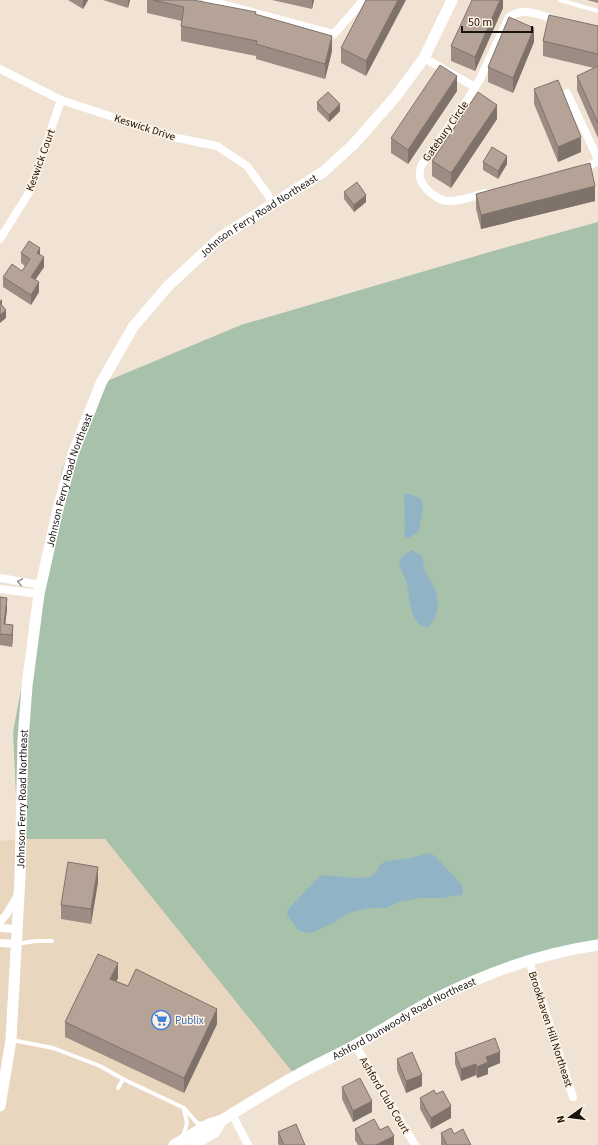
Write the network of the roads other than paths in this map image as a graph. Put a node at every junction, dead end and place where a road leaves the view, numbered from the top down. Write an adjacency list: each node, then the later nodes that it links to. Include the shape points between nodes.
1 (207, 0): 5 (street)
2 (362, 0): 5 (street, via 334,34)
3 (452, 0): 8 (main road, Johnson Ferry Road Northeast)
4 (560, 0): 6 (lane)
5 (223, 2)
6 (598, 11)
7 (569, 24): 10 (street, Gatebury Circle, via 524,11 509,17)
8 (424, 58): 10 (street); 16 (main road, Johnson Ferry Road Northeast, via 396,96 353,145 323,172)
9 (0, 69): 12 (street, Keswick Drive)
10 (475, 87): 15 (street, Gatebury Circle, via 421,166 420,180 426,189 440,199 451,202)
11 (567, 93): 13 (street)
12 (61, 100): 16 (street, Keswick Drive, via 176,138 217,146 247,166); 17 (street, Keswick Court, via 30,191)
13 (598, 160): 14 (street, via 587,168)
14 (572, 171)
15 (496, 190)
16 (272, 204): 20 (main road, Johnson Ferry Road Northeast, via 221,238 168,286 133,327 101,383 72,454)
17 (0, 239)
18 (0, 578): 20 (street, one-way to 18)
19 (0, 589): 20 (street)
20 (40, 590): 21 (main road, Johnson Ferry Road Northeast, via 23,740)
21 (19, 892): 22 (street); 24 (main road, Johnson Ferry Road Northeast)
22 (0, 922)
23 (0, 928): 24 (street)
24 (17, 929): 27 (main road, Johnson Ferry Road Northeast)
25 (52, 941): 27 (lane)
26 (0, 943): 27 (street)
27 (16, 944): 30 (main road, Johnson Ferry Road Northeast)
28 (598, 945): 29 (main road, Ashford Dunwoody Road Northeast)
29 (529, 961): 31 (main road, Ashford Dunwoody Road Northeast, via 470,982 434,999); 34 (street, Brookhaven Hill Northeast)
30 (11, 1040): 32 (lane, via 53,1048 100,1066); 35 (main road, Johnson Ferry Road Northeast)
31 (355, 1045): 37 (main road, Ashford Dunwoody Road Northeast, via 296,1075); 41 (street, Ashford Club Court)
32 (123, 1079): 33 (lane); 36 (lane)
33 (118, 1088)
34 (573, 1097)
35 (0, 1106)
36 (184, 1108): 38 (lane, via 197,1123); 39 (lane, via 186,1123)
37 (227, 1117): 38 (main road, Ashford Dunwoody Road Northeast); 39 (main road, Ashford Dunwoody Road Northeast, via 214,1133); 40 (street)
38 (209, 1124): 39 (main road, Ashford Dunwoody Road Northeast)
39 (182, 1143)
40 (248, 1145)
41 (415, 1145)

